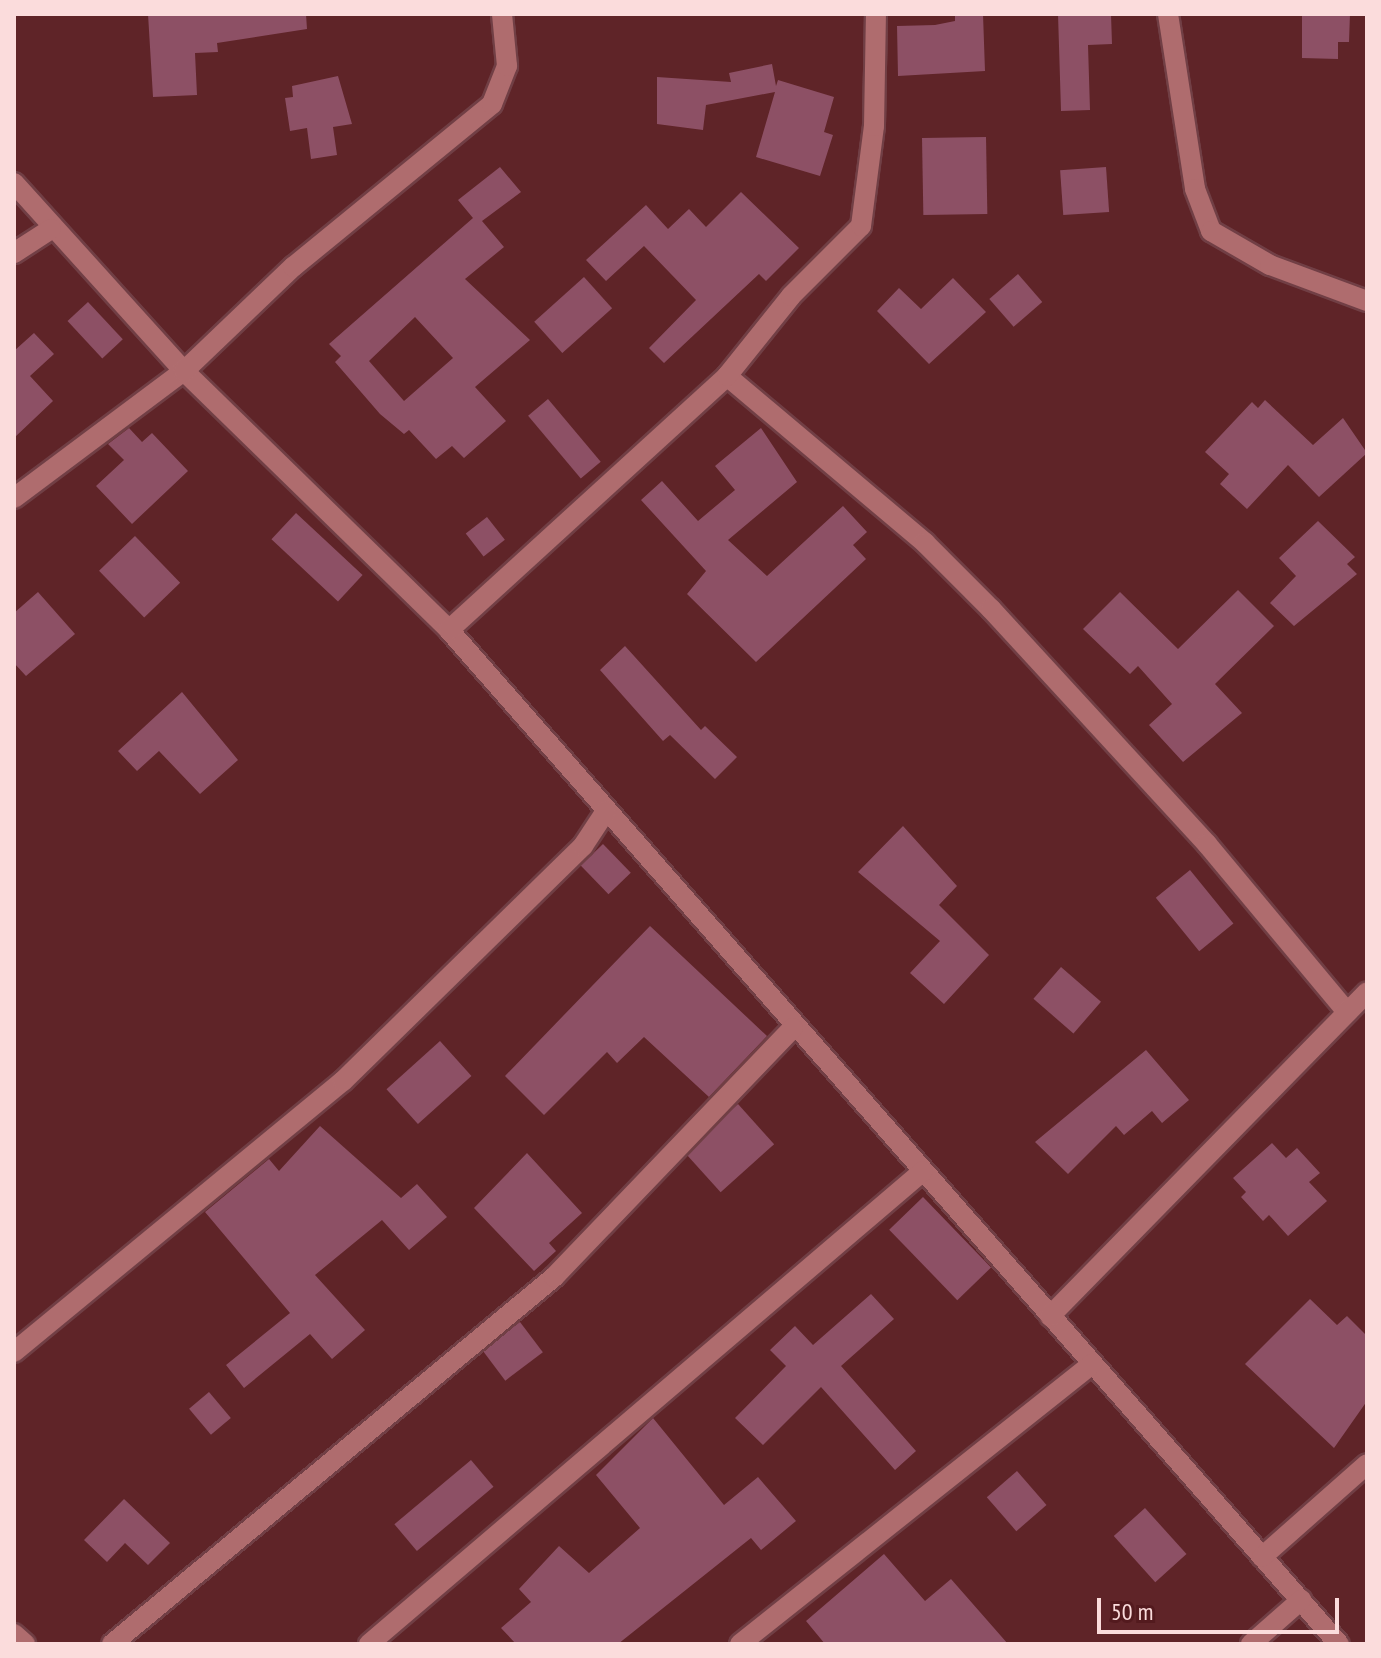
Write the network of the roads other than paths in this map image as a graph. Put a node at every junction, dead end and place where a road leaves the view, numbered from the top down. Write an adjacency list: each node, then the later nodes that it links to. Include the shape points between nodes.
1 (502, 14): 8 (street, via 507,66 492,104 293,267)
2 (876, 14): 9 (street, via 874,126 861,226 791,296)
3 (1168, 14): 7 (street, via 1195,189 1211,231 1270,265)
4 (18, 194): 5 (street)
5 (51, 229): 6 (street); 8 (street)
6 (14, 253)
7 (1367, 301)
8 (184, 371): 10 (street); 11 (street)
9 (727, 376): 11 (street); 14 (street, via 925,543 991,609 1207,844)
10 (14, 498)
11 (449, 630): 12 (street)
12 (606, 811): 15 (street); 18 (street, via 572,857 343,1081)
13 (1367, 992): 14 (street)
14 (1347, 1012): 17 (street)
15 (793, 1028): 16 (street); 25 (street, via 554,1277)
16 (923, 1171): 17 (street); 26 (street)
17 (1050, 1316): 19 (street)
18 (14, 1352)
19 (1092, 1364): 21 (street); 27 (street)
20 (1367, 1464): 21 (street)
21 (1262, 1557): 22 (street)
22 (1301, 1600): 28 (street); 29 (street)
23 (14, 1634): 24 (street)
24 (25, 1644)
25 (112, 1644)
26 (369, 1644)
27 (740, 1644)
28 (1251, 1644)
29 (1339, 1644)

